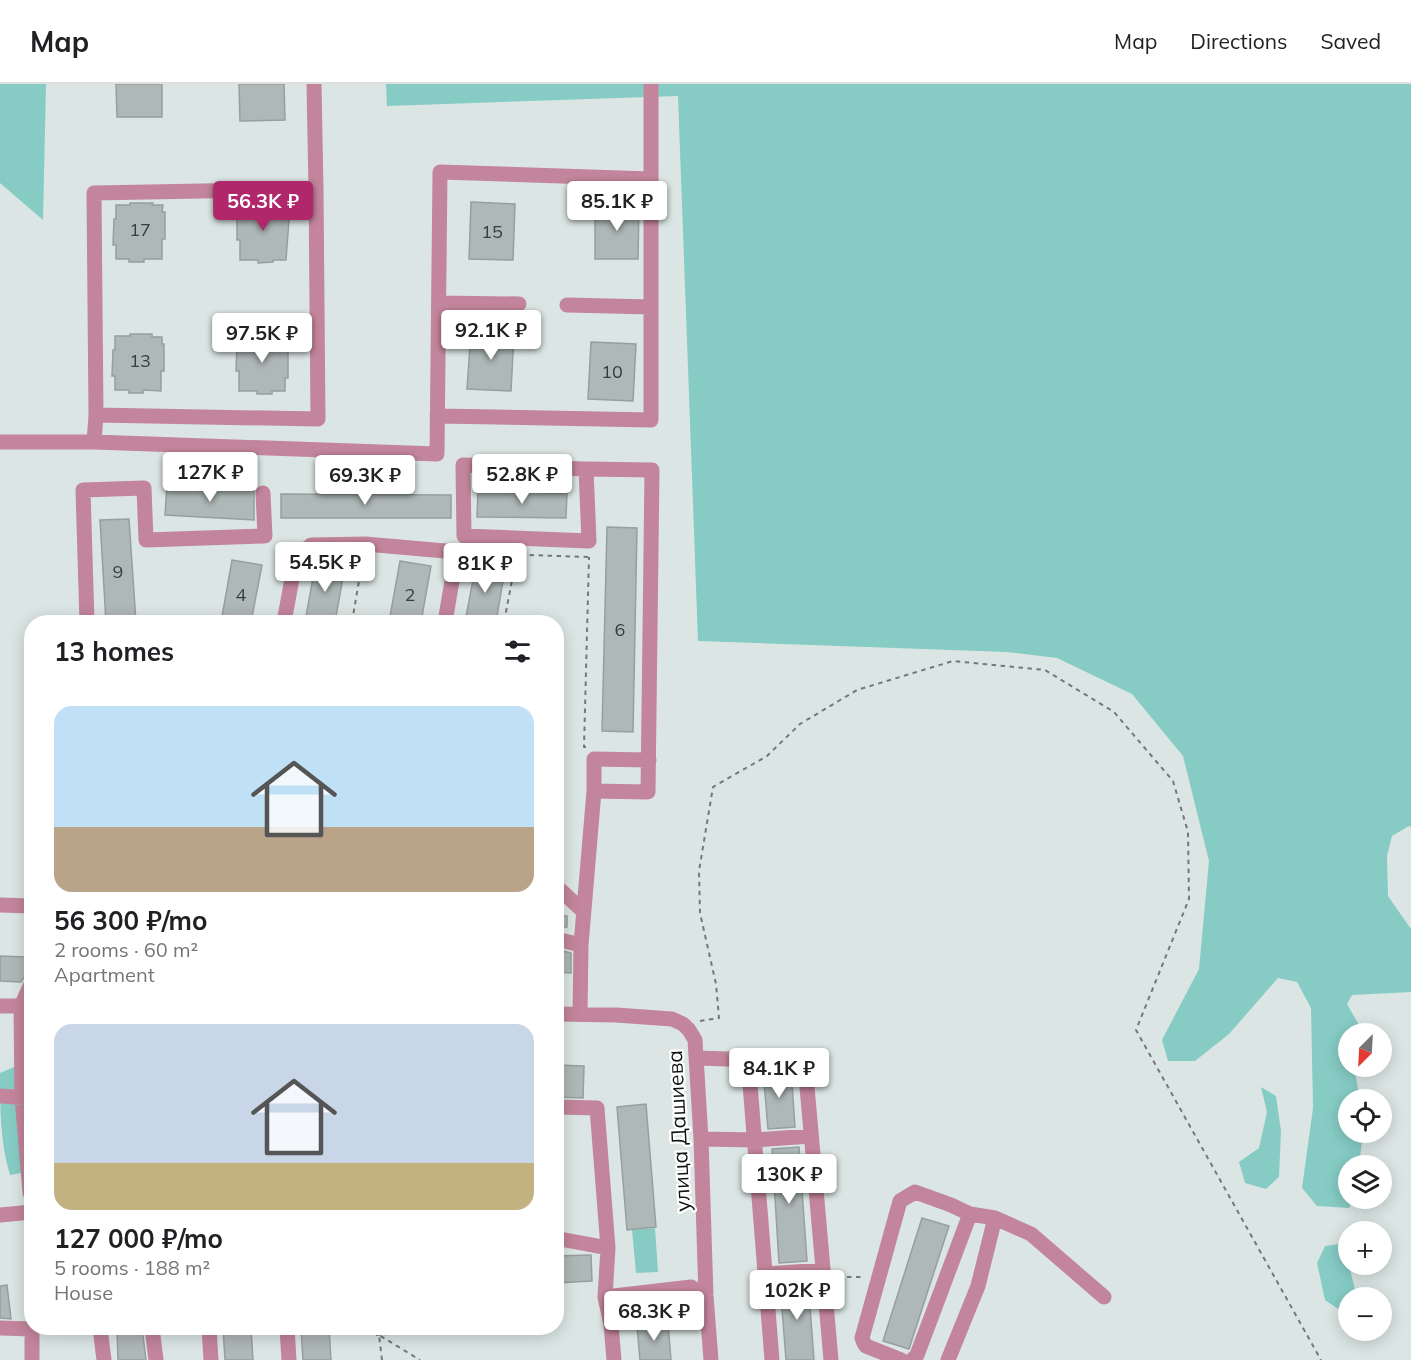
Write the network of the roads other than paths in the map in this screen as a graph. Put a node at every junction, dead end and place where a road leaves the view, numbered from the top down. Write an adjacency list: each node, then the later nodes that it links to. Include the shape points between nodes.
1 (314, 84): 4 (street)
2 (651, 84): 3 (street)
3 (651, 179): 5 (street, via 440,172); 8 (street)
4 (316, 189): 9 (street, via 94,193); 9 (street, via 318,419)
5 (439, 303): 6 (street); 10 (street)
6 (519, 304)
7 (567, 305): 8 (street)
8 (651, 307): 10 (street, via 651,420)
9 (96, 415): 12 (street)
10 (438, 417): 12 (street, via 437,454)
11 (0, 442): 12 (street)
12 (94, 442)
13 (586, 469): 13 (street, via 463,465 464,536 589,541); 18 (street, via 652,470)
14 (263, 493): 15 (street, via 265,536 146,540 144,488 82,490)
15 (87, 615)
16 (285, 615): 17 (street, via 296,556 311,545 365,544 457,552)
17 (447, 615)
18 (649, 760): 19 (street, via 648,792); 19 (street, via 594,759)
19 (594, 791): 23 (street)
20 (564, 893): 23 (street)
21 (0, 905): 22 (street)
22 (24, 906)
23 (583, 911): 25 (street)
24 (564, 941): 25 (street)
25 (581, 945): 29 (street)
26 (0, 1006): 27 (street)
27 (24, 1006)
28 (564, 1014): 29 (street, улица Дашиева)
29 (580, 1014): 30 (street, улица Дашиева, via 672,1019 689,1030 695,1040)
30 (697, 1058): 31 (street); 36 (street, улица Дашиева)
31 (748, 1059): 35 (street, via 801,1059 805,1064); 37 (street)
32 (0, 1096): 33 (street)
33 (24, 1098)
34 (564, 1107): 43 (street, via 597,1108)
35 (811, 1136): 37 (street); 45 (street)
36 (701, 1139): 37 (street); 46 (street, улица Дашиева)
37 (754, 1140): 44 (street)
38 (24, 1213): 40 (street)
39 (970, 1214): 41 (street); 56 (street, via 915,1192 900,1201 862,1338); 67 (street)
40 (0, 1215)
41 (995, 1218): 48 (street, via 1031,1234); 68 (street, via 978,1286)
42 (564, 1241): 43 (street)
43 (608, 1248): 47 (street)
44 (765, 1274): 45 (street); 64 (street)
45 (823, 1274): 65 (street)
46 (706, 1296): 47 (street, via 692,1287); 63 (street, улица Дашиева)
47 (604, 1297): 57 (street, via 611,1324)
48 (1104, 1297)
49 (24, 1328): 50 (street)
50 (0, 1329)
51 (32, 1335): 58 (street)
52 (101, 1335): 59 (street)
53 (153, 1335): 60 (street)
54 (209, 1335): 61 (street)
55 (287, 1335): 62 (street)
56 (869, 1353): 66 (street)
57 (610, 1357)
58 (32, 1360)
59 (104, 1360)
60 (156, 1360)
61 (211, 1360)
62 (289, 1360)
63 (711, 1360)
64 (772, 1360)
65 (831, 1360)
66 (901, 1360)
67 (912, 1360)
68 (948, 1360)

